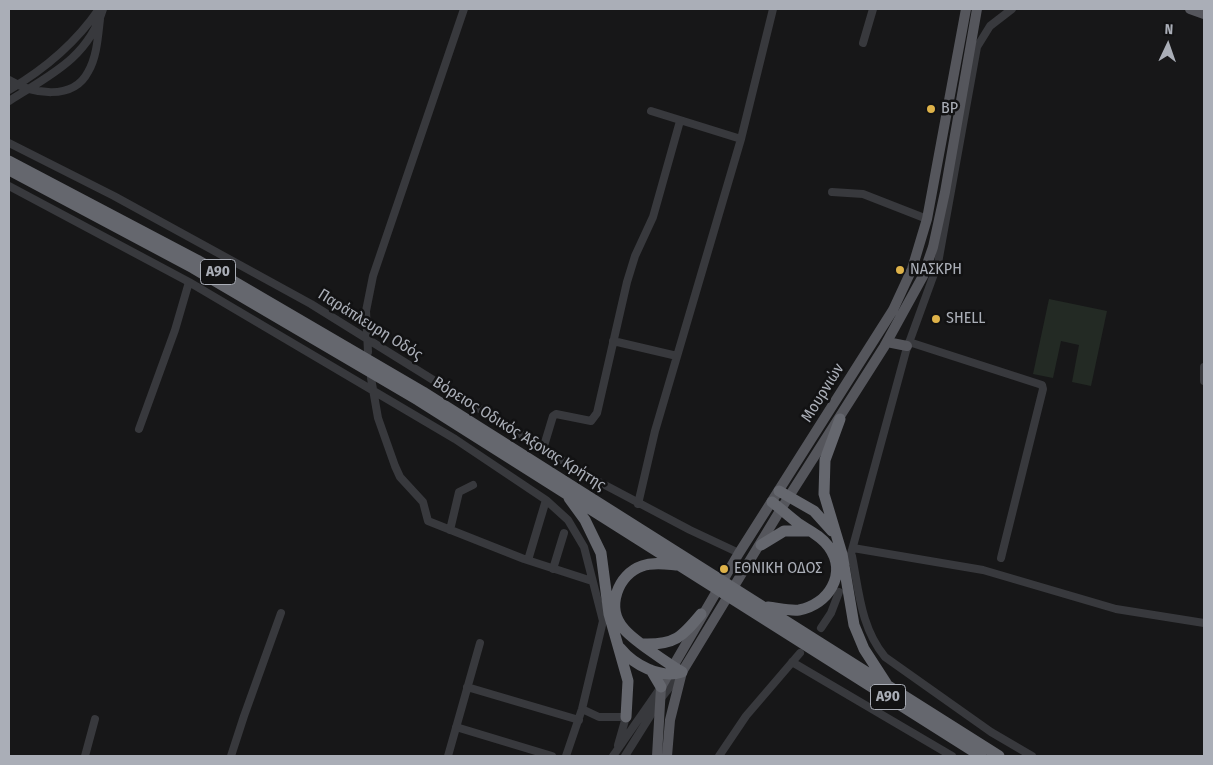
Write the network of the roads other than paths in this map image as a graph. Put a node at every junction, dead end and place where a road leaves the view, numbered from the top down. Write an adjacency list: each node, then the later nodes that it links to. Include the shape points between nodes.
1 (99, 9): 14 (street, via 73,43 52,62)
2 (104, 9): 11 (street)
3 (464, 9): 27 (street, via 373,276 366,311)
4 (773, 9): 19 (street)
5 (873, 9): 12 (street)
6 (966, 9): 25 (main road, Μουρνιών)
7 (977, 9): 29 (main road, via 945,192 932,247 914,295)
8 (1012, 9): 30 (street, via 990,26 977,47 938,264)
9 (1190, 9): 10 (main road)
10 (1204, 14)
11 (100, 19): 14 (street, via 91,68 82,80 70,89 50,93); 16 (street, via 82,50 57,71)
12 (863, 43)
13 (9, 80): 14 (street)
14 (17, 85): 15 (street)
15 (9, 90)
16 (9, 101)
17 (650, 111): 18 (street)
18 (680, 121): 19 (street); 28 (street, via 653,217 630,269)
19 (741, 139): 32 (street)
20 (9, 143): 27 (street, Παράπλευρη Οδός, via 294,294)
21 (9, 160): 57 (highway, Βόρειος Οδικός Άξονας Κρήτης / Α90, via 197,260 423,392)
22 (9, 170): 41 (highway, Βόρειος Οδικός Άξονας Κρήτης / Α90, via 293,325)
23 (9, 186): 26 (street)
24 (832, 192): 25 (street, via 864,194)
25 (927, 219): 42 (main road, Μουρνιών, via 912,269 893,310)
26 (189, 282): 36 (street); 38 (street)
27 (368, 340): 31 (street); 39 (street, Παράπλευρη Οδός)
28 (613, 341): 32 (street); 39 (street, via 594,418 586,421 556,414)
29 (887, 342): 30 (main road); 37 (main road)
30 (908, 344): 52 (street); 53 (street, via 1042,385)
31 (368, 352)
32 (677, 356): 44 (street)
33 (1204, 367): 35 (street)
34 (371, 378): 36 (street)
35 (1204, 381)
36 (372, 390): 43 (street); 46 (street, via 378,418 400,477 420,499 426,519)
37 (840, 419): 42 (main road); 49 (highway, via 827,450 823,471 824,494)
38 (139, 429)
39 (543, 449): 44 (street, Παράπλευρη Οδός)
40 (473, 485): 46 (street, via 459,492)
41 (563, 491): 55 (highway, Βόρειος Οδικός Άξονας Κρήτης / Α90); 67 (highway, via 595,537)
42 (784, 494): 45 (main road); 49 (highway, via 814,512)
43 (546, 500): 54 (street); 58 (street, via 580,536)
44 (638, 504): 51 (street, Παράπλευρη Οδός)
45 (777, 506): 47 (highway); 50 (main road); 51 (main road)
46 (450, 530): 54 (street)
47 (811, 531): 50 (highway, via 784,531); 61 (highway, via 828,546 835,559 836,576 828,594 815,605 796,610)
48 (564, 533): 56 (street)
49 (837, 539): 73 (highway, via 854,625 864,649)
50 (761, 544): 72 (main road)
51 (738, 553): 63 (main road)
52 (851, 555): 64 (street, via 983,570 1116,609); 94 (street, via 867,627 885,657 991,732)
53 (1001, 558)
54 (528, 560): 56 (street)
55 (681, 566): 57 (highway, Βόρειος Οδικός Άξονας Κρήτης / Α90); 68 (highway, via 642,566 626,576 618,587 617,617 623,628)
56 (553, 568): 58 (street)
57 (702, 573): 60 (highway, Βόρειος Οδικός Άξονας Κρήτης / Α90)
58 (592, 581): 76 (street, via 603,616 603,627)
59 (838, 592): 65 (street, via 831,613)
60 (749, 603): 61 (highway, Βόρειος Οδικός Άξονας Κρήτης / Α90); 92 (highway, Βόρειος Οδικός Άξονας Κρήτης / Α90)
61 (763, 606): 73 (highway, Βόρειος Οδικός Άξονας Κρήτης / Α90)
62 (281, 613): 83 (street)
63 (701, 614): 68 (highway, via 677,639 662,644); 72 (main road)
64 (1204, 622)
65 (821, 628)
66 (480, 643): 74 (street)
67 (618, 644): 71 (highway, via 629,657); 77 (highway, via 628,681)
68 (644, 644): 72 (highway)
69 (800, 653): 70 (street)
70 (792, 662): 90 (street, via 746,716); 91 (street)
71 (651, 670): 72 (highway); 75 (highway)
72 (674, 671): 75 (main road); 89 (main road)
73 (889, 686): 93 (highway, Βόρειος Οδικός Άξονας Κρήτης / Α90)
74 (467, 687): 79 (street); 80 (street)
75 (661, 692): 81 (street); 87 (street); 88 (main road)
76 (582, 709): 77 (street, via 599,717); 79 (street)
77 (626, 717): 81 (street)
78 (95, 719): 82 (street)
79 (579, 720): 86 (street)
80 (456, 727): 84 (street); 85 (street)
81 (615, 754)
82 (85, 756)
83 (231, 756)
84 (448, 756)
85 (552, 756)
86 (566, 756)
87 (625, 756)
88 (657, 756)
89 (667, 756)
90 (719, 756)
91 (952, 756)
92 (981, 756)
93 (999, 756)
94 (1032, 756)

